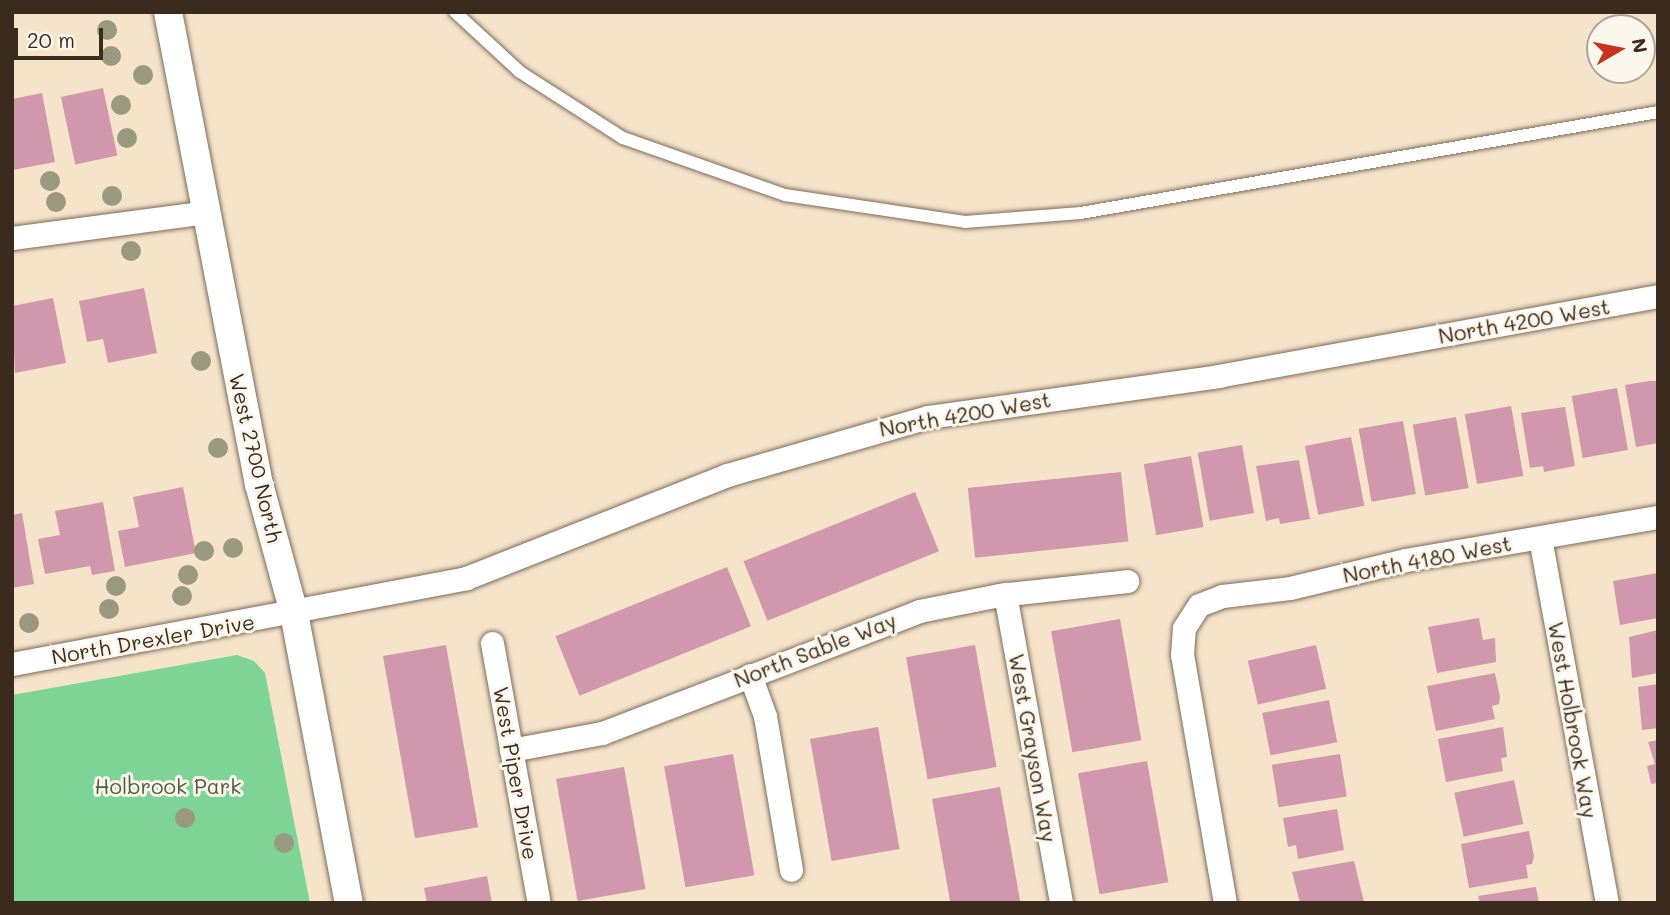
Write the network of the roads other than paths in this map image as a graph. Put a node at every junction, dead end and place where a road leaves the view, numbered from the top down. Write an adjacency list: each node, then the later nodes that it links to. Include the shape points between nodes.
1 (168, 12): 4 (street, West 2700 North)
2 (455, 12): 3 (lane, via 520,72 623,138 785,195 965,222 1081,213)
3 (1658, 112)
4 (206, 212): 5 (street); 11 (street, West 2700 North, via 258,484)
5 (12, 239)
6 (1658, 296): 11 (street, North 4200 West, via 1218,376 928,417 727,475 466,578)
7 (1658, 517): 8 (street, North 4180 West)
8 (1540, 538): 20 (street, North 4180 West, via 1406,560 1290,588 1222,596 1199,605 1184,628 1182,655); 21 (street, West Holbrook Way)
9 (1127, 581): 10 (street, North Sable Way)
10 (1006, 594): 14 (street, North Sable Way, via 886,621); 19 (street, West Grayson Way)
11 (294, 613): 13 (street, North Drexler Drive); 17 (street, West 2700 North)
12 (492, 643): 15 (street, West Piper Drive)
13 (12, 664)
14 (750, 675): 15 (street, North Sable Way, via 602,733); 16 (street, via 765,716)
15 (511, 750): 18 (street, West Piper Drive)
16 (791, 870)
17 (349, 903)
18 (539, 903)
19 (1061, 903)
20 (1225, 903)
21 (1607, 903)

